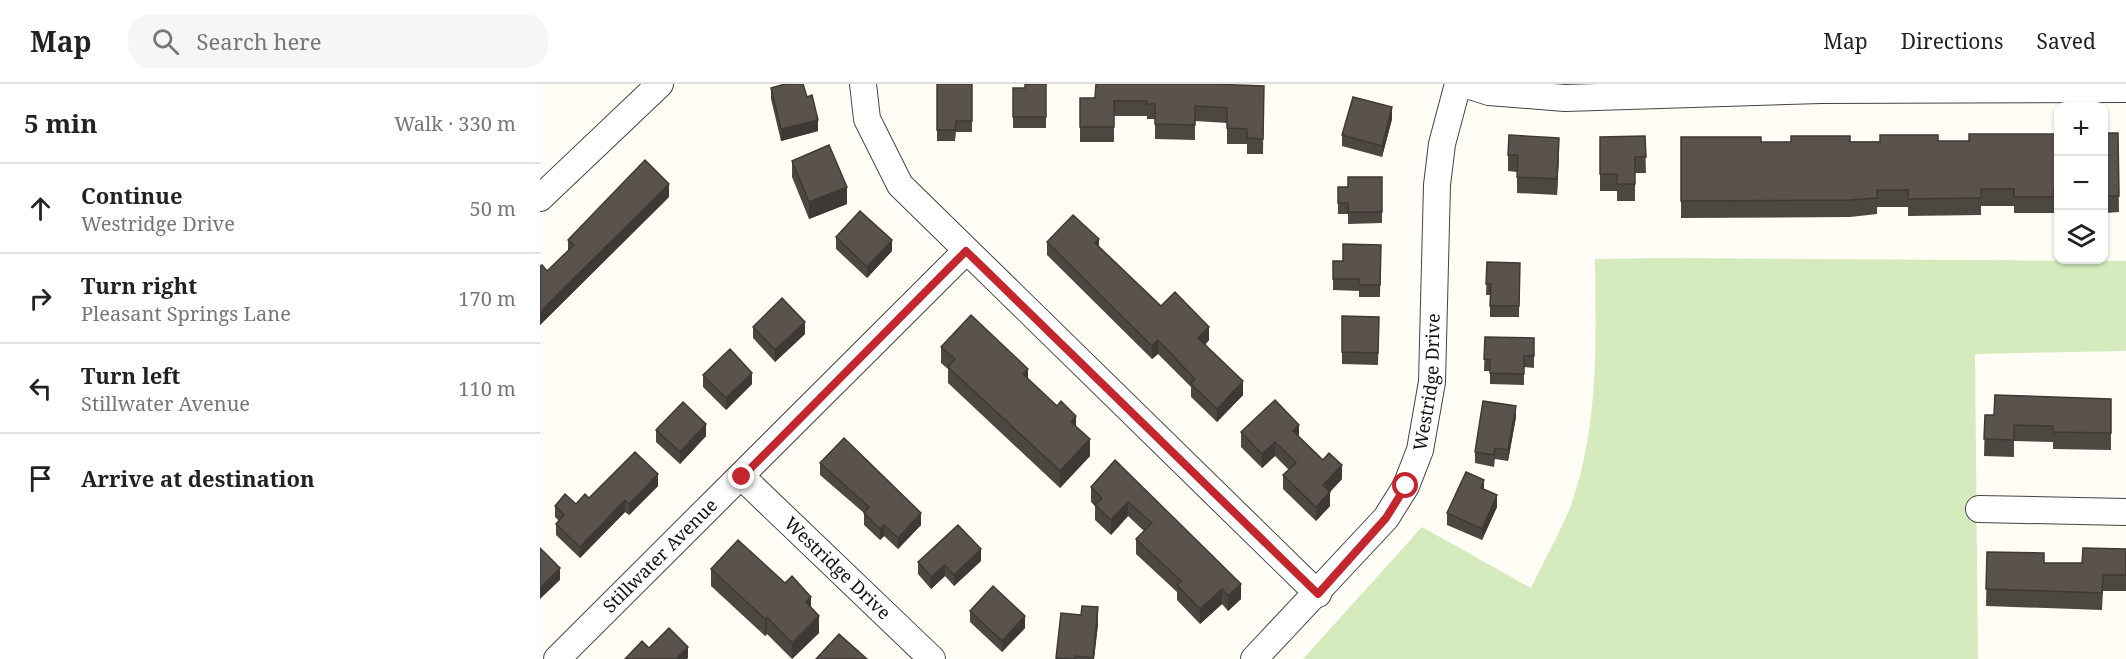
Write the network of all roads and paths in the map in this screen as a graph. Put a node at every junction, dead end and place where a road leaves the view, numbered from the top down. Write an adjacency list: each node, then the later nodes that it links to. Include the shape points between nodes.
1 (659, 84): 7 (street)
2 (863, 84): 8 (street, via 867,119 900,185)
3 (1458, 84): 12 (street, Westridge Drive, via 1442,144 1437,185 1432,381 1420,450 1406,486 1386,518)
4 (1464, 84): 5 (street, via 1489,92 1565,98)
5 (1821, 87): 6 (street)
6 (2126, 89)
7 (540, 198)
8 (966, 251): 9 (street, Stillwater Avenue); 12 (street)
9 (742, 477): 13 (street, Stillwater Avenue); 14 (street, Westridge Drive)
10 (1979, 509): 11 (street)
11 (2126, 512)
12 (1318, 594): 15 (street, Westridge Drive)
13 (557, 659)
14 (932, 659)
15 (1254, 659)

